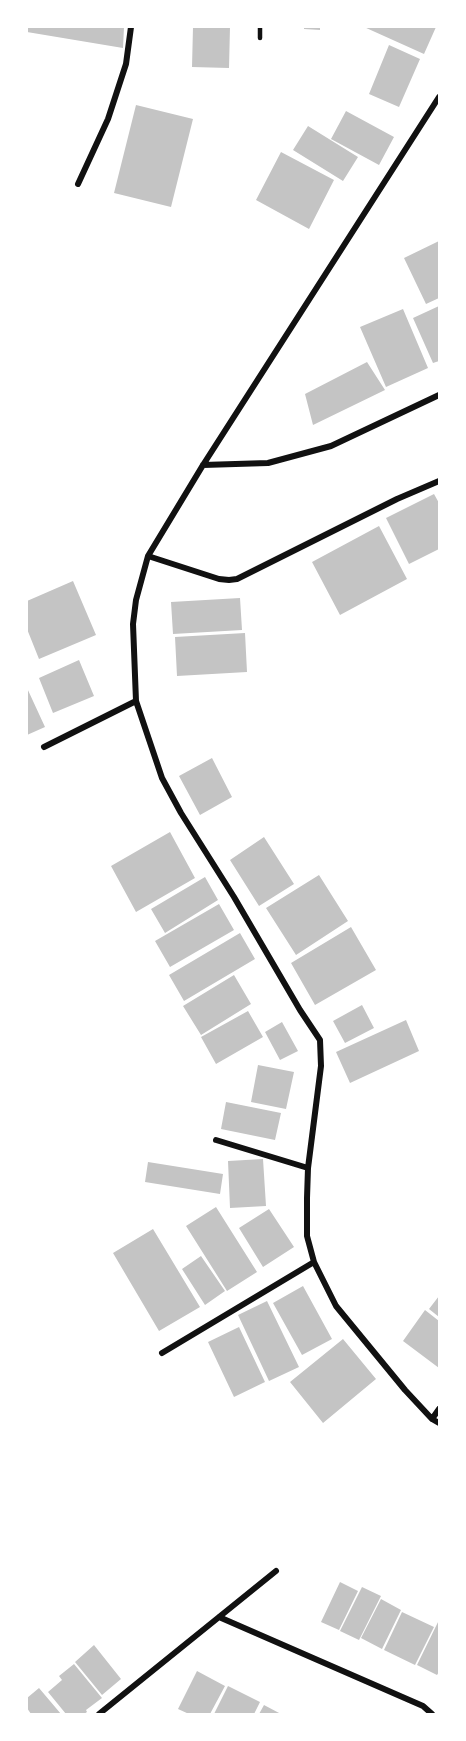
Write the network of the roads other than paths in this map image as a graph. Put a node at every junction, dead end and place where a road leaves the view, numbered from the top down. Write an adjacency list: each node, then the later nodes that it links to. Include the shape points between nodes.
1 (130, 27): 6 (street, via 126,64 108,119)
2 (260, 27): 3 (lane)
3 (261, 38)
4 (439, 97): 5 (street)
5 (437, 108): 8 (street)
6 (78, 183)
7 (439, 395): 8 (street, via 331,446 268,463)
8 (203, 465): 10 (street)
9 (439, 481): 10 (street, via 237,579 219,579)
10 (148, 556): 11 (street, via 134,611)
11 (136, 701): 12 (street); 14 (street, via 162,778 320,1040 321,1066)
12 (44, 747)
13 (216, 1140): 14 (street)
14 (308, 1168): 15 (street, via 307,1236)
15 (314, 1262): 16 (street); 18 (street, via 336,1306)
16 (162, 1353)
17 (439, 1409): 18 (street)
18 (432, 1419): 19 (street)
19 (439, 1423)
20 (276, 1571): 21 (street)
21 (219, 1617): 22 (street); 23 (street, via 423,1706)
22 (103, 1713)
23 (432, 1714)

